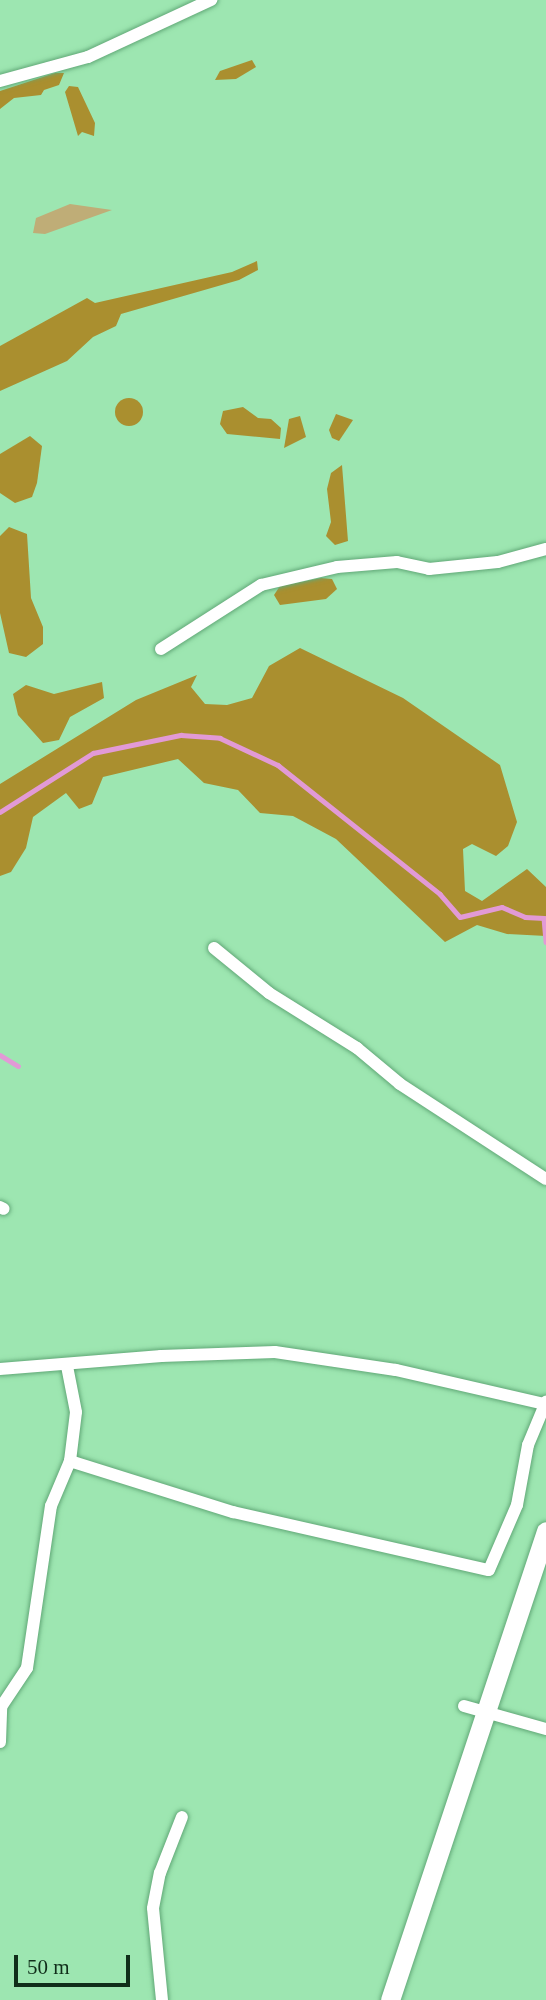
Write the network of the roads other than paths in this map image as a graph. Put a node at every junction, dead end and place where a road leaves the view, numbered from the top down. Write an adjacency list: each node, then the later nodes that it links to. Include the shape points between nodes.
1 (211, 0): 2 (street, via 88,57)
2 (0, 81)
3 (546, 549): 4 (street, via 498,562 429,569 397,562 337,567 261,585)
4 (161, 649)
5 (214, 948): 6 (street, via 269,993 357,1048 419,1098)
6 (546, 1179)
7 (67, 1366): 8 (street); 9 (street, via 161,1356 275,1352 396,1370); 10 (street, via 76,1412)
8 (0, 1369)
9 (545, 1403): 10 (street, via 528,1445 517,1505 489,1570 233,1512)
10 (70, 1461): 15 (street, via 51,1506 27,1668 1,1707)
11 (546, 1531): 13 (main road)
12 (464, 1706): 13 (street)
13 (485, 1713): 14 (street); 18 (main road)
14 (546, 1729)
15 (0, 1742)
16 (183, 1817): 17 (street, via 160,1874 153,1908)
17 (162, 2000)
18 (390, 2000)

